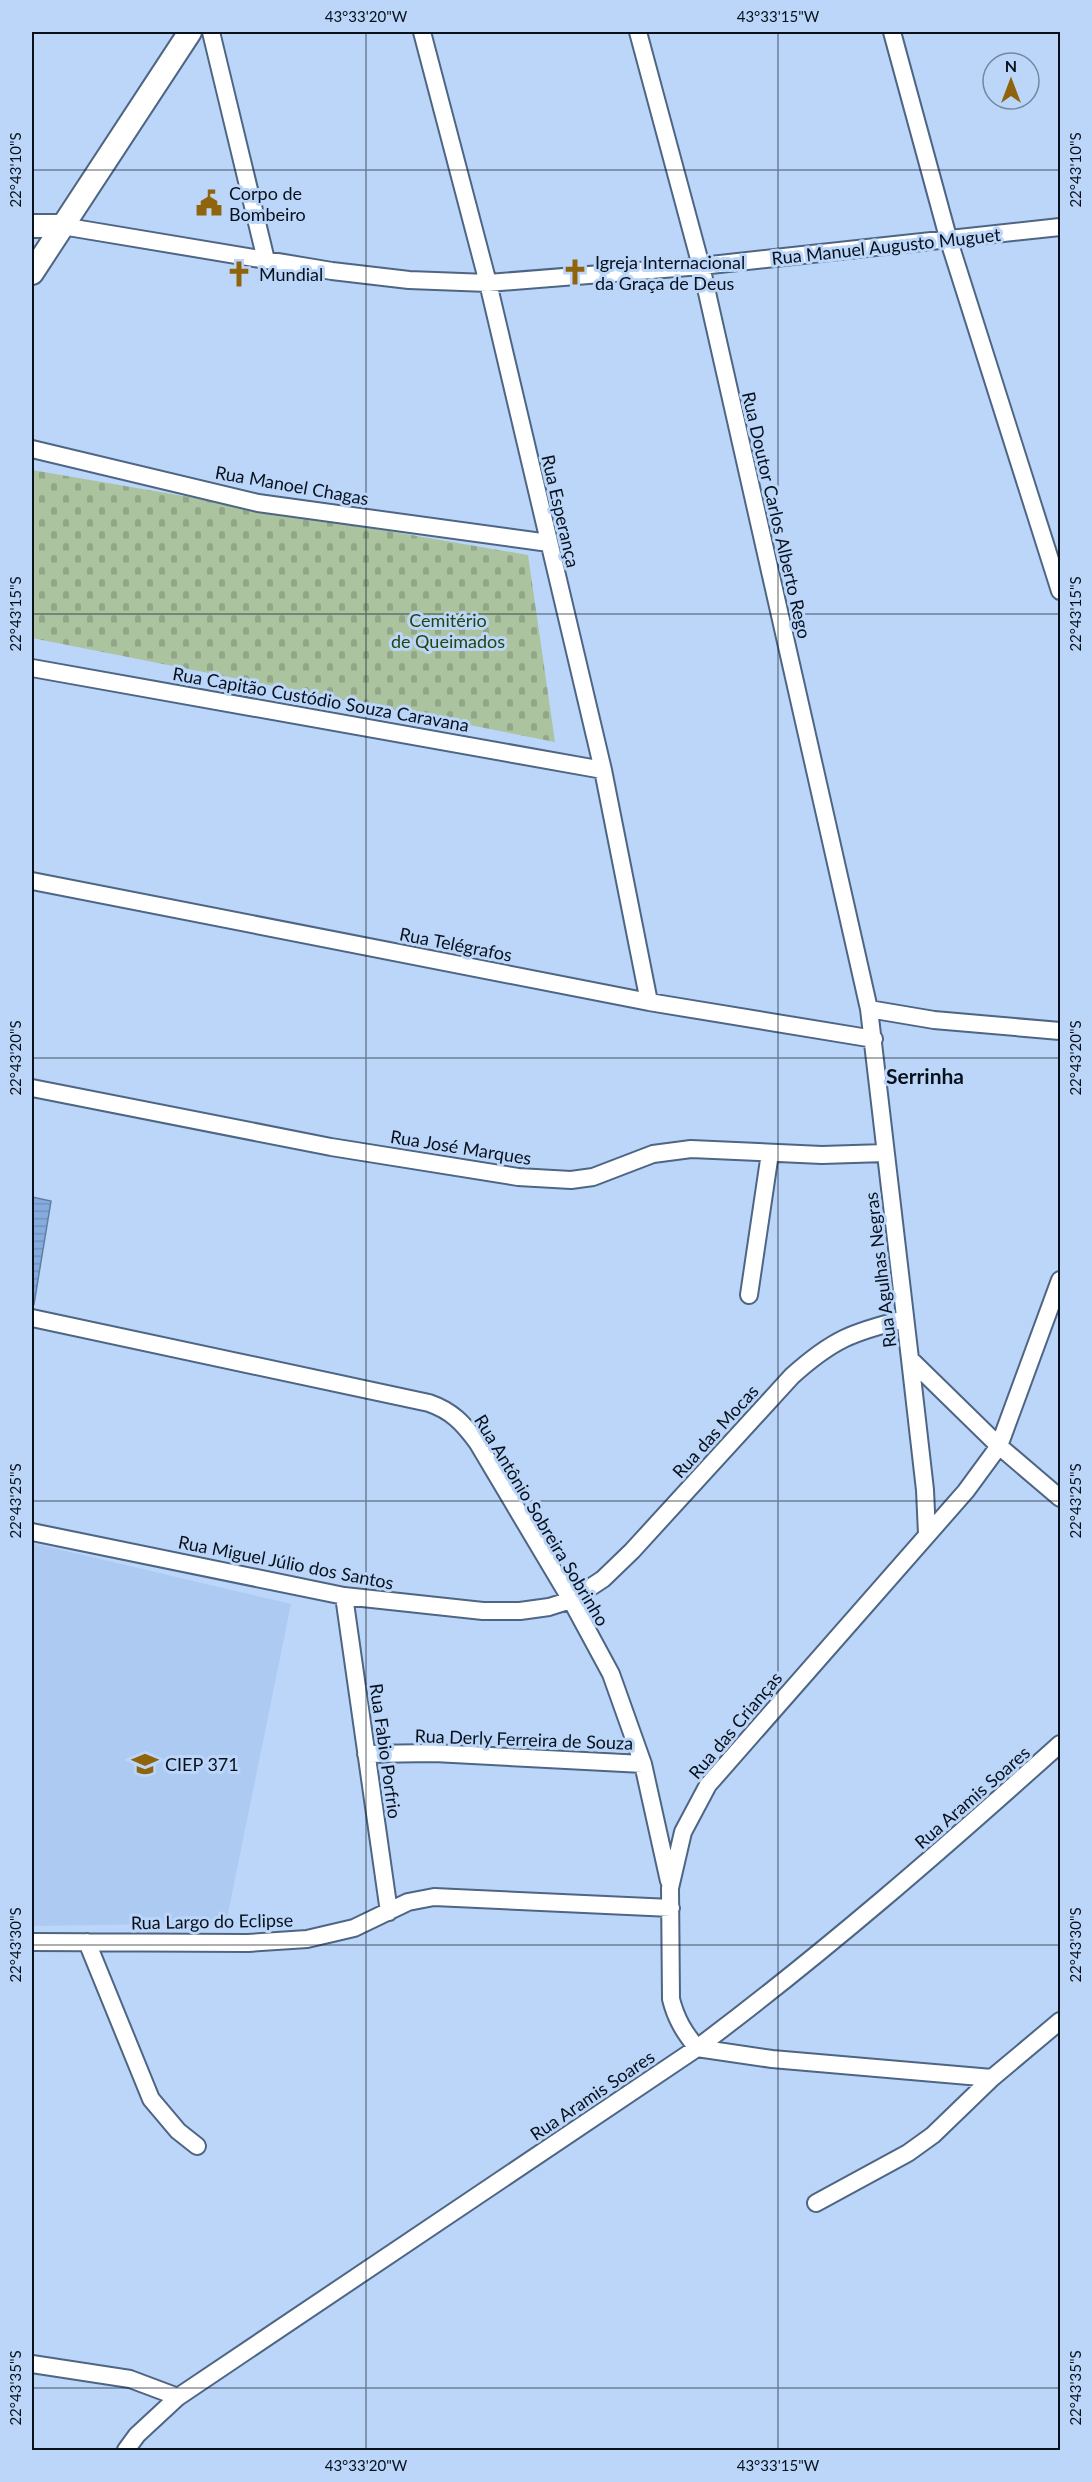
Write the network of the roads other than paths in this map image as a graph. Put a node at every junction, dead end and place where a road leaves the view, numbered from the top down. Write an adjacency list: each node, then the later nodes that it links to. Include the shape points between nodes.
1 (190, 32): 7 (main road)
2 (211, 32): 10 (street)
3 (422, 32): 13 (street, Rua Esperança)
4 (638, 32): 11 (street, Rua Doutor Carlos Alberto Rego)
5 (892, 32): 9 (street)
6 (32, 226): 7 (main road, Rua Manuel Augusto Muguet)
7 (62, 226): 10 (street, Rua Manuel Augusto Muguet); 12 (main road)
8 (1060, 227): 9 (street, Rua Manuel Augusto Muguet)
9 (949, 241): 11 (street, Rua Manuel Augusto Muguet); 16 (street)
10 (266, 260): 13 (street, Rua Manuel Augusto Muguet, via 409,280)
11 (700, 266): 13 (street, Rua Manuel Augusto Muguet); 21 (street, Rua Doutor Carlos Alberto Rego)
12 (32, 273)
13 (488, 283): 15 (street, Rua Esperança)
14 (32, 449): 15 (street, Rua Manoel Chagas, via 258,503)
15 (549, 543): 18 (street, Rua Esperança)
16 (1060, 591)
17 (32, 668): 18 (street, Rua Capitão Custódio Souza Caravana)
18 (603, 770): 20 (street, Rua Esperança)
19 (32, 881): 20 (street, Rua Telégrafos)
20 (649, 1002): 23 (street, Rua Telégrafos)
21 (869, 1009): 22 (street, via 934,1020); 23 (street, Rua Agulhas Negras)
22 (1060, 1031)
23 (874, 1039): 26 (street, Rua Agulhas Negras)
24 (32, 1088): 25 (street, Rua José Marques, via 331,1147 528,1178 593,1177 670,1151)
25 (771, 1153): 26 (street, Rua José Marques); 28 (street)
26 (885, 1153): 30 (street, Rua Agulhas Negras)
27 (1060, 1280): 32 (street)
28 (749, 1295)
29 (32, 1318): 37 (street, Rua Antônio Sobreira Sobrinho, via 429,1402 446,1409 461,1420 477,1443)
30 (905, 1318): 31 (street, Rua Agulhas Negras); 37 (street, Rua das Mocas, via 857,1331 814,1356 632,1551 603,1579)
31 (910, 1359): 32 (street, Rua Agulhas Negras); 35 (street)
32 (999, 1446): 33 (street, Rua Agulhas Negras); 35 (street, Rua das Crianças, via 966,1491)
33 (1060, 1498)
34 (32, 1532): 36 (street, Rua Miguel Júlio dos Santos)
35 (927, 1533): 41 (street, Rua das Crianças, via 708,1785 683,1832)
36 (344, 1596): 37 (street, Rua Miguel Júlio dos Santos, via 483,1611 520,1611); 39 (street, Rua Fabio Porfrio)
37 (571, 1600): 40 (street, Rua Antônio Sobreira Sobrinho, via 611,1674)
38 (1060, 1744): 47 (street, Rua Aramis Soares, via 943,1849 778,1987)
39 (366, 1754): 40 (street, Rua Derly Ferreira de Souza, via 434,1753); 43 (street, Rua Fabio Porfrio)
40 (643, 1764): 41 (street, Rua Antônio Sobreira Sobrinho)
41 (670, 1888): 42 (street, Rua das Crianças)
42 (671, 1908): 43 (street, Rua Largo do Eclipse, via 434,1897 408,1902); 47 (street, Rua das Crianças, via 671,1999 679,2024)
43 (389, 1912): 45 (street, Rua Largo do Eclipse, via 330,1935 281,1942)
44 (32, 1942): 45 (street, Rua Largo do Eclipse)
45 (87, 1942): 49 (street, via 151,2099 178,2131)
46 (1060, 2021): 48 (street)
47 (697, 2048): 48 (street, via 763,2058); 52 (street, Rua Aramis Soares)
48 (992, 2078): 50 (street, via 953,2118 908,2153)
49 (197, 2146)
50 (816, 2203)
51 (32, 2364): 52 (street, via 130,2379)
52 (178, 2397): 53 (street, Rua Aramis Soares, via 137,2435)
53 (126, 2451)

